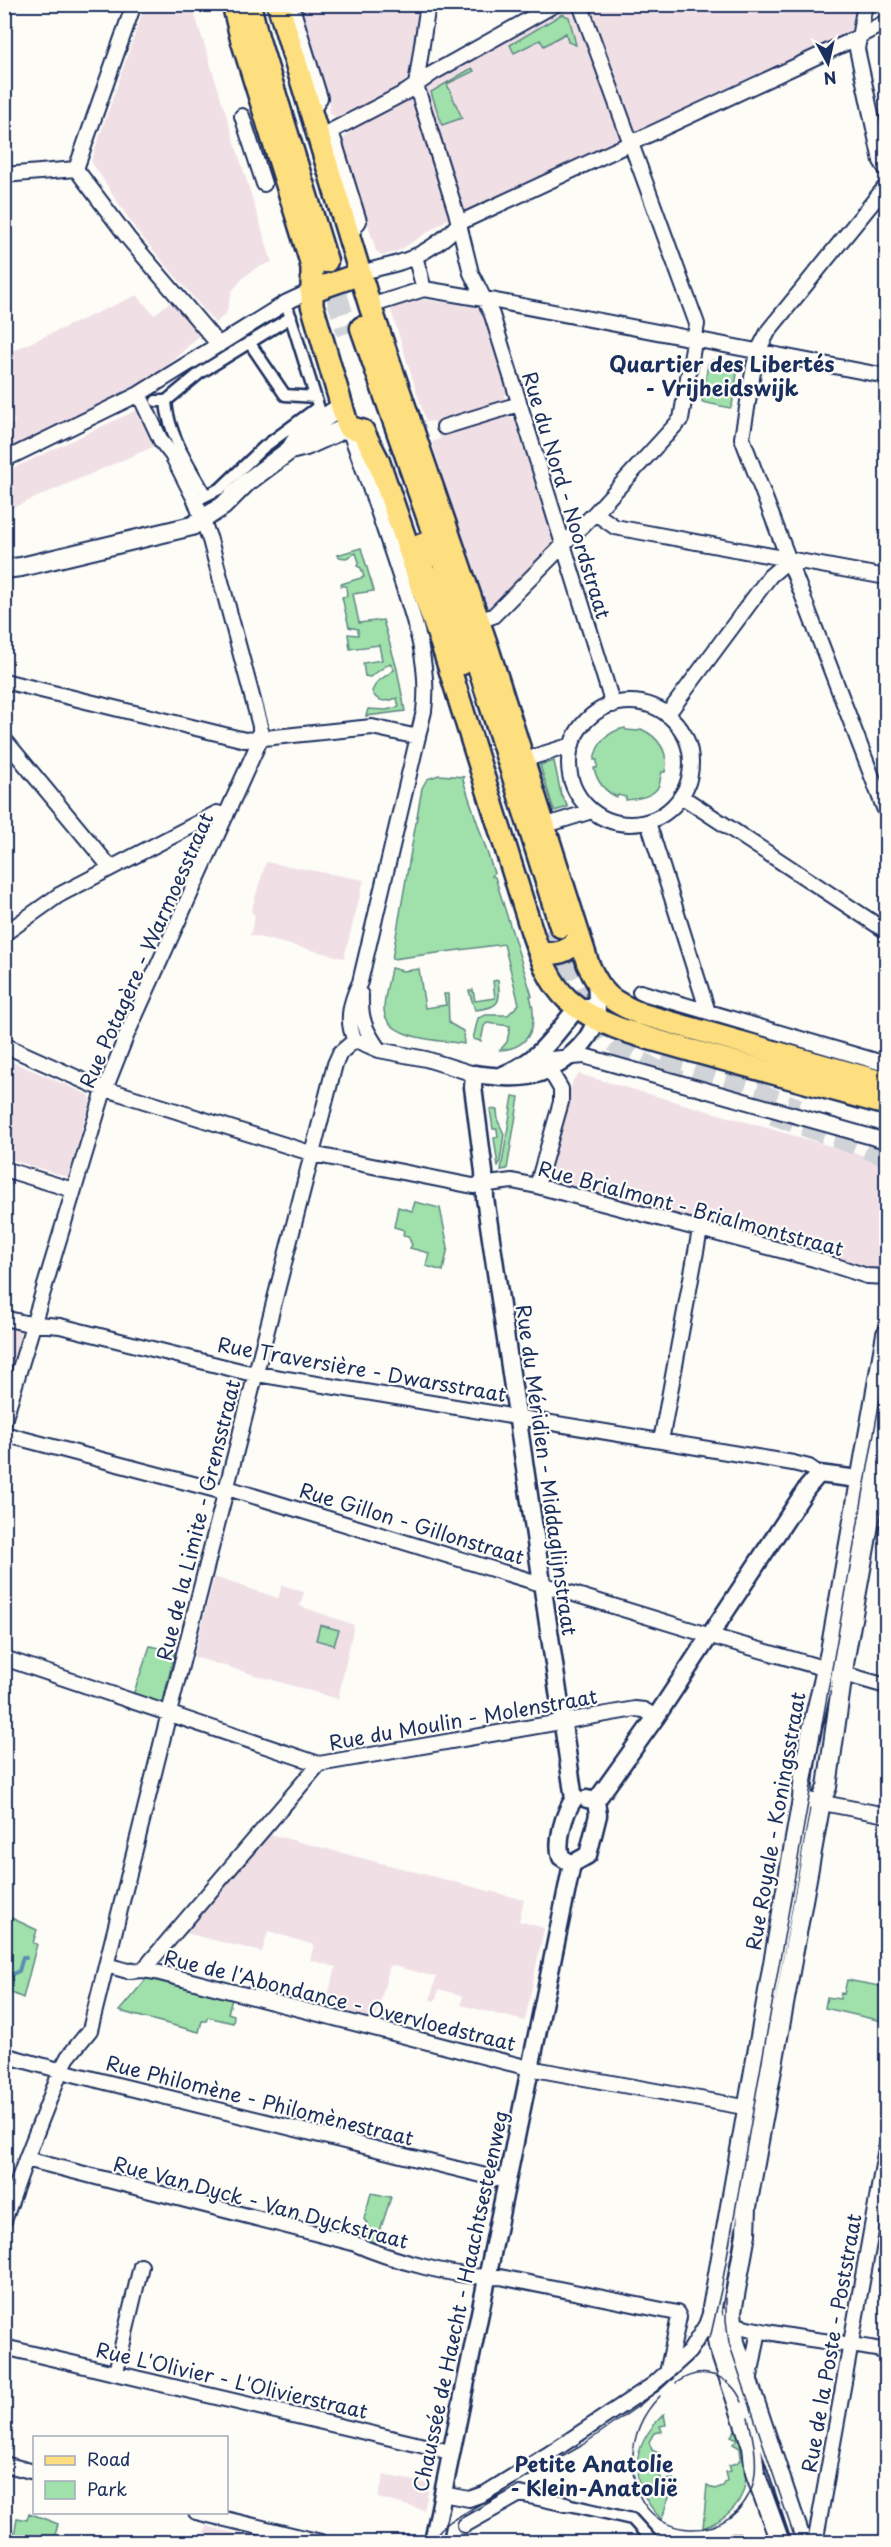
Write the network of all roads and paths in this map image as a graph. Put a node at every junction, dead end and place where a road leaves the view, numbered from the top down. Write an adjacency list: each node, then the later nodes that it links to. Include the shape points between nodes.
1 (134, 4): 18 (street)
2 (233, 4): 14 (main road)
3 (249, 4): 27 (highway, via 259,44)
4 (263, 4): 27 (highway)
5 (278, 4): 15 (main road)
6 (291, 4): 15 (street, via 320,98)
7 (428, 4): 13 (street)
8 (556, 4): 13 (street)
9 (579, 4): 16 (street)
10 (865, 4): 12 (street)
11 (886, 22): 12 (street)
12 (859, 36): 16 (street); 20 (street, via 857,49)
13 (416, 85): 24 (street); 27 (street, via 331,130 359,221)
14 (262, 104): 17 (street, via 244,123); 19 (main road)
15 (311, 113): 27 (main road)
16 (630, 143): 24 (street); 36 (street, via 697,324)
17 (257, 161): 19 (street); 22 (street)
18 (76, 169): 21 (street); 38 (street, via 128,238)
19 (282, 169): 32 (main road, via 312,268)
20 (886, 169)
21 (4, 175)
22 (264, 184)
23 (886, 186): 39 (street, via 769,330)
24 (459, 223): 25 (street); 26 (street)
25 (434, 243): 26 (street, via 452,242); 28 (street)
26 (465, 250): 29 (street)
27 (338, 252): 30 (main road)
28 (415, 256): 30 (street); 31 (street)
29 (471, 273): 33 (street, via 461,288); 34 (street, Rue du Nord - Noordstraat)
30 (360, 274): 32 (main road); 35 (main road)
31 (424, 289): 33 (street); 35 (street)
32 (311, 291): 38 (street); 44 (main road)
33 (447, 292): 34 (street)
34 (482, 298): 36 (street); 42 (street, Rue du Nord - Noordstraat, via 492,315)
35 (377, 303): 58 (main road)
36 (695, 339): 39 (street); 49 (street, via 681,419)
37 (249, 342): 43 (street, via 285,395); 43 (street, via 289,312); 43 (street, via 161,398 203,496 221,488 270,442)
38 (219, 345): 41 (street)
39 (758, 351): 40 (street); 53 (street, via 742,438)
40 (886, 376)
41 (139, 394): 48 (street); 50 (street)
42 (519, 404): 46 (street); 52 (street, Rue du Nord - Noordstraat)
43 (318, 406)
44 (342, 406): 45 (main road); 47 (main road, via 300,434)
45 (348, 427): 47 (main road); 57 (main road, via 363,431 374,450); 66 (street, via 424,660 427,688)
46 (444, 427)
47 (290, 450): 50 (main road)
48 (4, 460)
49 (595, 513): 52 (street); 53 (street, via 615,527)
50 (202, 520): 54 (main road, via 192,526); 68 (street, via 230,610)
51 (422, 545): 55 (highway, via 355,331); 57 (highway); 62 (highway)
52 (562, 546): 59 (street, via 493,616); 64 (street, Rue du Nord - Noordstraat)
53 (789, 559): 56 (street); 65 (street, via 770,576); 73 (street)
54 (4, 569)
55 (447, 572): 58 (highway); 62 (highway)
56 (886, 577)
57 (423, 589): 61 (main road)
58 (470, 596): 59 (main road)
59 (478, 621): 60 (main road)
60 (486, 643): 62 (highway); 70 (main road)
61 (445, 654): 62 (highway); 81 (main road)
62 (474, 673): 78 (highway)
63 (4, 681): 68 (street, via 245,740)
64 (613, 705): 65 (street, via 644,704); 69 (street, via 588,719)
65 (667, 715): 71 (street, via 684,736 690,753 689,780)
66 (418, 737): 68 (street, via 372,727); 82 (street)
67 (4, 739): 77 (street)
68 (261, 740): 74 (street, Rue Potagère - Warmoesstraat)
69 (572, 745): 70 (street); 72 (street, via 572,781 579,797)
70 (523, 760): 76 (main road)
71 (681, 796): 75 (street); 79 (street)
72 (592, 811): 75 (street, via 621,824); 76 (street)
73 (886, 813)
74 (226, 816): 77 (street, via 217,813); 96 (street, Rue Potagère - Warmoesstraat)
75 (648, 822): 85 (street)
76 (543, 826): 78 (main road)
77 (110, 867): 80 (street, via 59,895)
78 (562, 931): 81 (main road, via 573,947 561,953); 84 (main road, via 596,981)
79 (886, 931)
80 (4, 934)
81 (539, 952): 84 (main road, via 555,985)
82 (360, 982): 86 (street, via 348,1021); 88 (street, via 360,1013)
83 (640, 992): 85 (street)
84 (597, 1009): 89 (street, via 592,1030); 90 (street); 95 (main road); 97 (main road, via 611,1026)
85 (708, 1012): 91 (street)
86 (355, 1040): 88 (street); 99 (street, Rue de la Limite - Grensstraat, via 334,1064)
87 (4, 1045): 96 (street, Rue Brialmont - Brialmontstraat)
88 (379, 1050): 93 (street)
89 (569, 1057): 90 (street); 92 (street); 98 (street, via 609,1062)
90 (530, 1061): 94 (street)
91 (886, 1064)
92 (549, 1069): 94 (street, via 526,1077); 102 (street, via 561,1089 561,1102)
93 (474, 1074): 94 (street); 101 (street, Rue du Méridien - Middaglijnstraat)
94 (500, 1076)
95 (886, 1083)
96 (105, 1089): 99 (street, Rue Brialmont - Brialmontstraat); 103 (street, Rue Potagère - Warmoesstraat)
97 (886, 1104)
98 (886, 1141)
99 (311, 1153): 101 (street, Rue Brialmont - Brialmontstraat, via 473,1186); 109 (street, Rue de la Limite - Grensstraat)
100 (4, 1169): 103 (street)
101 (485, 1185): 102 (street, Rue Brialmont - Brialmontstraat, via 512,1181); 110 (street, Rue du Méridien - Middaglijnstraat)
102 (537, 1186): 104 (street, Rue Brialmont - Brialmontstraat)
103 (73, 1190): 107 (street, Rue Potagère - Warmoesstraat)
104 (700, 1230): 105 (street, Rue Brialmont - Brialmontstraat, via 867,1276); 114 (street)
105 (886, 1277)
106 (4, 1318): 107 (street, Rue Traversière - Dwarsstraat)
107 (34, 1323): 109 (street, Rue Traversière - Dwarsstraat); 111 (street, Rue Potagère - Warmoesstraat)
108 (886, 1334): 116 (main road, Rue Royale - Koningsstraat)
109 (255, 1373): 110 (street, Rue Traversière - Dwarsstraat); 117 (street, Rue de la Limite - Grensstraat)
110 (519, 1417): 114 (street, Rue Traversière - Dwarsstraat); 118 (street, Rue du Méridien - Middaglijnstraat)
111 (4, 1421)
112 (886, 1431): 116 (main road, Rue Royale - Koningsstraat)
113 (4, 1434): 117 (street, Rue Gillon - Gillonstraat, via 216,1490)
114 (661, 1441): 115 (street, Rue Traversière - Dwarsstraat, via 794,1463)
115 (819, 1474): 116 (street); 119 (street)
116 (875, 1481): 121 (main road, Rue Royale - Koningsstraat)
117 (227, 1489): 118 (street, Rue Gillon - Gillonstraat); 123 (street, Rue de la Limite - Grensstraat)
118 (542, 1585): 119 (street, Rue Gillon - Gillonstraat); 125 (street, Rue du Méridien - Middaglijnstraat)
119 (711, 1636): 121 (street, Rue Gillon - Gillonstraat); 124 (street)
120 (4, 1658): 123 (street, Rue du Moulin - Molenstraat)
121 (835, 1672): 122 (street, Rue Gillon - Gillonstraat); 128 (main road, Rue Royale - Koningsstraat, via 815,1713); 130 (main road, Rue Royale - Koningsstraat, via 827,1787)
122 (886, 1686)
123 (168, 1714): 126 (street, Rue du Moulin - Molenstraat); 133 (street, Rue de la Limite - Grensstraat)
124 (656, 1718): 125 (street, Rue du Moulin - Molenstraat, via 635,1709); 129 (street)
125 (561, 1721): 126 (street, Rue du Moulin - Molenstraat); 127 (street, Rue du Méridien - Middaglijnstraat)
126 (319, 1764): 134 (street)
127 (574, 1799): 129 (street); 132 (street, Rue du Méridien - Middaglijnstraat, via 568,1808 559,1849 561,1857)
128 (802, 1799): 130 (street); 138 (main road, Rue Royale - Koningsstraat)
129 (596, 1802): 132 (street, via 588,1856)
130 (821, 1802): 131 (street); 138 (main road, Rue Royale - Koningsstraat)
131 (886, 1815)
132 (572, 1864): 136 (street, Chaussée de Haecht - Haachtsesteenweg)
133 (106, 1965): 134 (street, Rue de l'Abondance - Overvloedstraat); 137 (street, Rue de la Limite - Grensstraat, via 90,2030)
134 (143, 1970): 136 (street, Rue de l'Abondance - Overvloedstraat)
135 (4, 2055): 137 (street, Rue Philomène - Philomènestraat)
136 (530, 2068): 138 (street, Rue de l'Abondance - Overvloedstraat); 141 (street, Chaussée de Haecht - Haachtsesteenweg)
137 (61, 2070): 140 (street, Rue de la Limite - Grensstraat); 141 (street, Rue Philomène - Philomènestraat)
138 (756, 2109): 145 (main road, Rue Royale - Koningsstraat); 145 (main road, Rue Royale - Koningsstraat, via 746,2234 732,2312)
139 (886, 2148): 147 (street, Rue de la Poste - Poststraat)
140 (26, 2159): 142 (street, Rue de la Limite - Grensstraat); 144 (street, Rue Van Dyck - Van Dyckstraat)
141 (506, 2181): 144 (street, Chaussée de Haecht - Haachtsesteenweg)
142 (4, 2221)
143 (141, 2266): 150 (street)
144 (486, 2279): 151 (street, Rue Van Dyck - Van Dyckstraat, via 500,2277 677,2313); 153 (street, Chaussée de Haecht - Haachtsesteenweg)
145 (720, 2317): 146 (street); 151 (street); 152 (main road, via 735,2342); 165 (main road, via 718,2346 752,2447 755,2473)
146 (759, 2330): 147 (street); 152 (street)
147 (851, 2343): 149 (street); 167 (street, Rue de la Poste - Poststraat, via 816,2538)
148 (4, 2347): 150 (street, Rue L'Olivier - L'Olivierstraat)
149 (886, 2351)
150 (116, 2372): 153 (street, Rue L'Olivier - L'Olivierstraat)
151 (668, 2373): 156 (street, via 486,2493 469,2499)
152 (748, 2384): 166 (main road)
153 (450, 2452): 156 (street, Chaussée de Haecht - Haachtsesteenweg)
154 (4, 2464): 155 (street)
155 (33, 2472)
156 (442, 2494): 161 (street, Chaussée de Haecht - Haachtsesteenweg)
157 (566, 2504): 159 (street, via 515,2495); 162 (street, via 632,2519)
158 (204, 2514): 160 (street)
159 (465, 2525)
160 (321, 2542)
161 (433, 2542)
162 (653, 2542)
163 (730, 2542): 164 (street)
164 (759, 2542)
165 (780, 2542)
166 (802, 2542)
167 (810, 2542)

